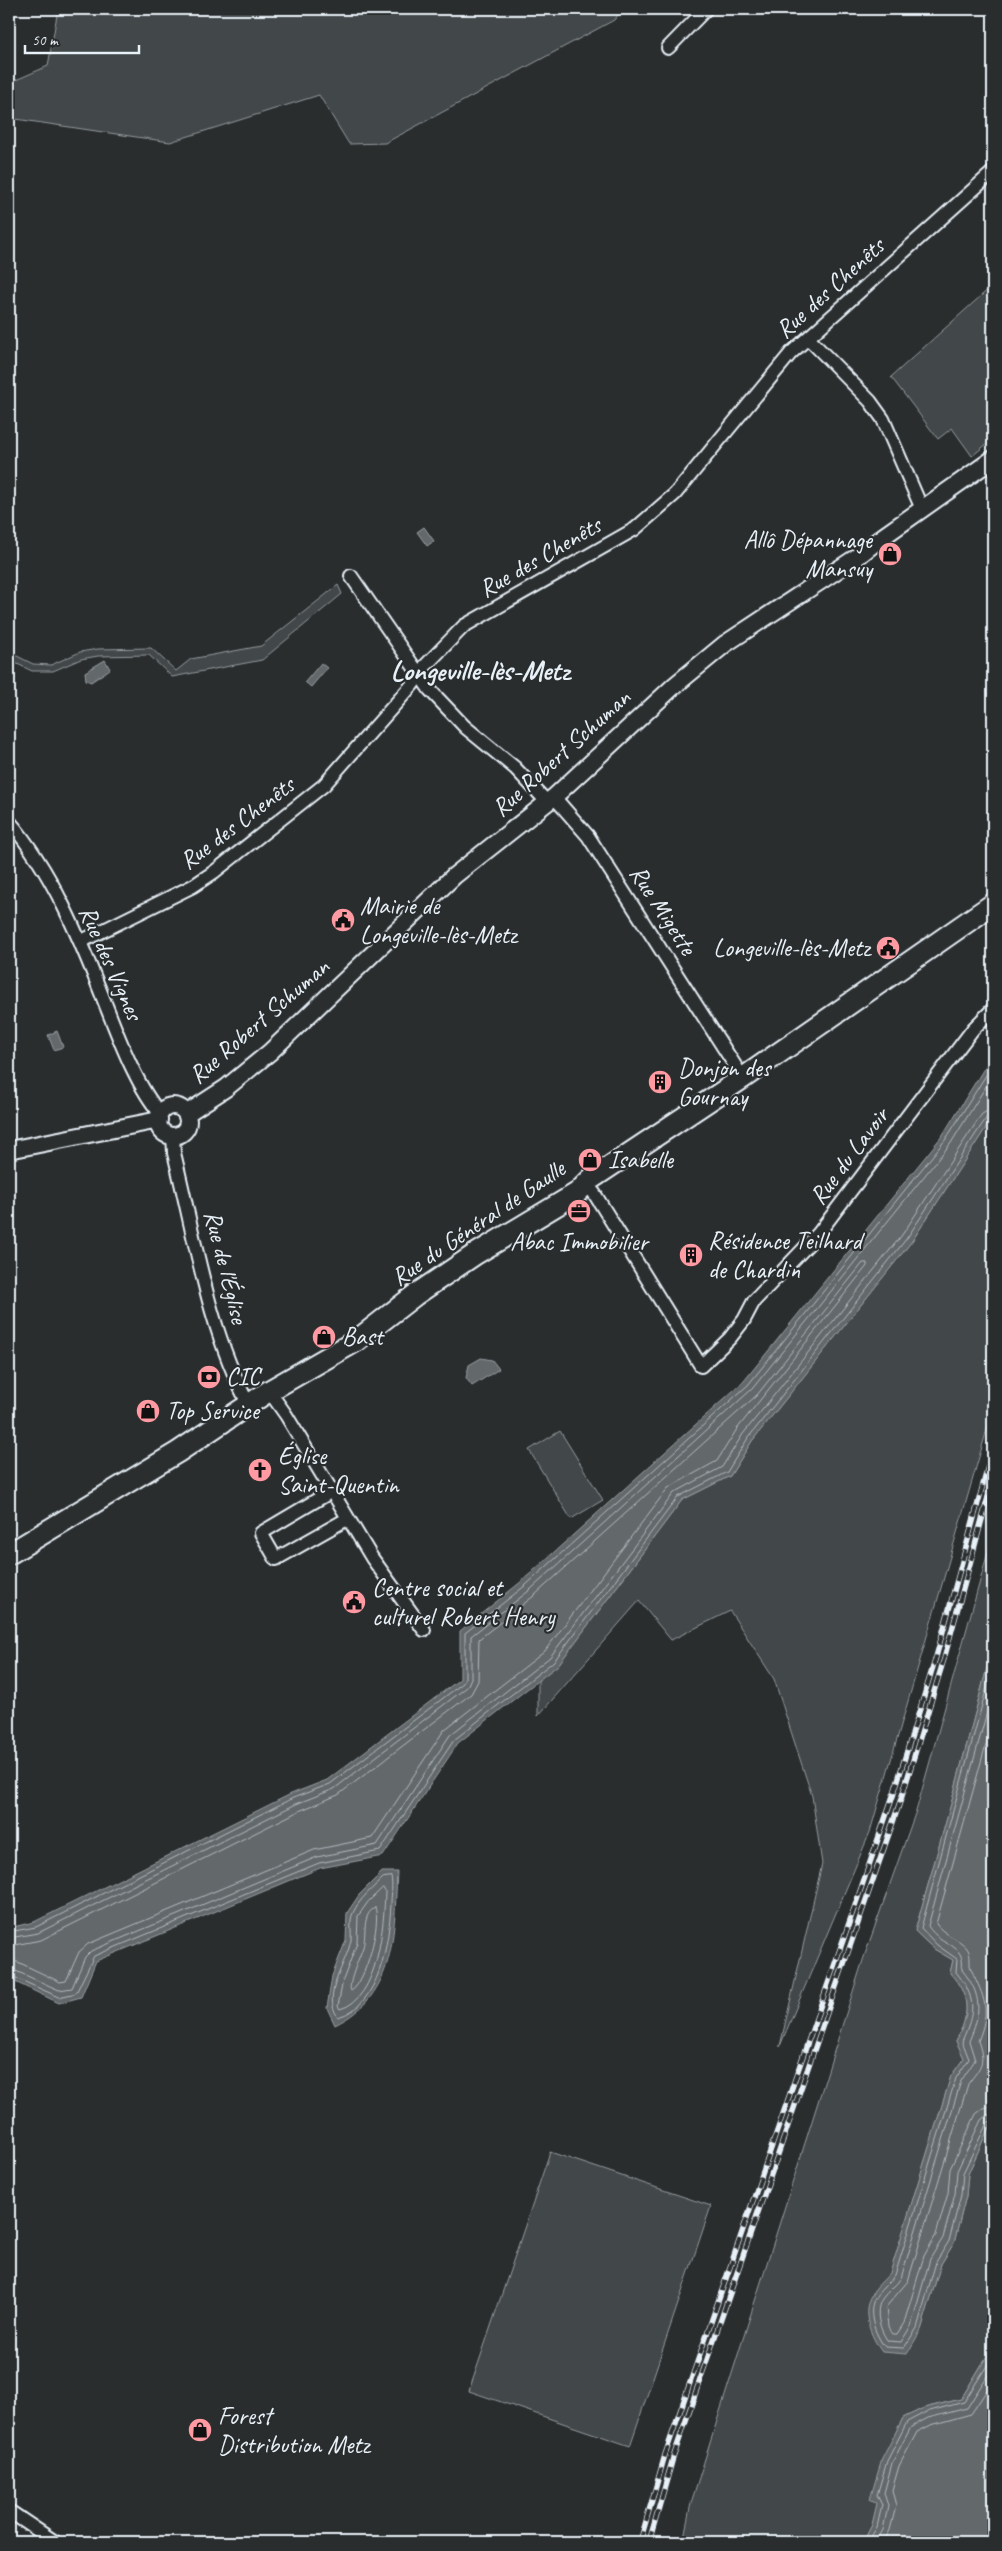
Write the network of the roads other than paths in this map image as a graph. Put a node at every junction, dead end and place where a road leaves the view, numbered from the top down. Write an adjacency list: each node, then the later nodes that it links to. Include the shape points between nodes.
1 (706, 9): 2 (street)
2 (668, 48)
3 (993, 172): 4 (street, Rue des Chenêts)
4 (808, 338): 6 (street, via 870,401 883,419); 8 (street, Rue des Chenêts, via 791,353 656,514 464,626)
5 (993, 460): 6 (street, Rue Robert Schuman)
6 (922, 509): 9 (street, Rue Robert Schuman, via 725,644 674,686)
7 (351, 576): 8 (street, Rue Migette)
8 (420, 673): 9 (street, Rue Migette, via 430,690 465,727); 13 (street, Rue des Chenêts, via 324,785 193,886)
9 (551, 800): 15 (street, Rue Migette, via 588,836); 16 (street, Rue Robert Schuman, via 454,876 270,1052 226,1088)
10 (9, 821): 11 (street, Rue des Vignes)
11 (13, 834): 13 (street, Rue des Vignes, via 39,863)
12 (993, 904): 15 (main road, Rue du Général de Gaulle)
13 (80, 942): 17 (street, Rue des Vignes, via 116,1030)
14 (993, 1009): 20 (street, Rue du Lavoir, via 972,1029 818,1234 754,1301 730,1338 701,1366)
15 (743, 1078): 20 (main road, Rue du Général de Gaulle)
16 (186, 1114): 17 (street, via 171,1106); 18 (street, via 186,1128)
17 (159, 1117): 18 (street, via 161,1129); 19 (street)
18 (173, 1135): 22 (street, Rue de l'Église, via 174,1154 214,1316 229,1366)
19 (9, 1150)
20 (586, 1184): 21 (main road, Rue du Général de Gaulle, via 577,1193 474,1255 356,1341)
21 (269, 1391): 22 (main road, Rue du Général de Gaulle); 23 (street)
22 (249, 1406): 25 (main road, Rue du Général de Gaulle)
23 (332, 1491): 24 (street); 24 (street, via 261,1533 276,1560)
24 (347, 1519): 26 (street)
25 (9, 1554)
26 (424, 1630)
27 (9, 2511): 28 (street)
28 (55, 2542)

